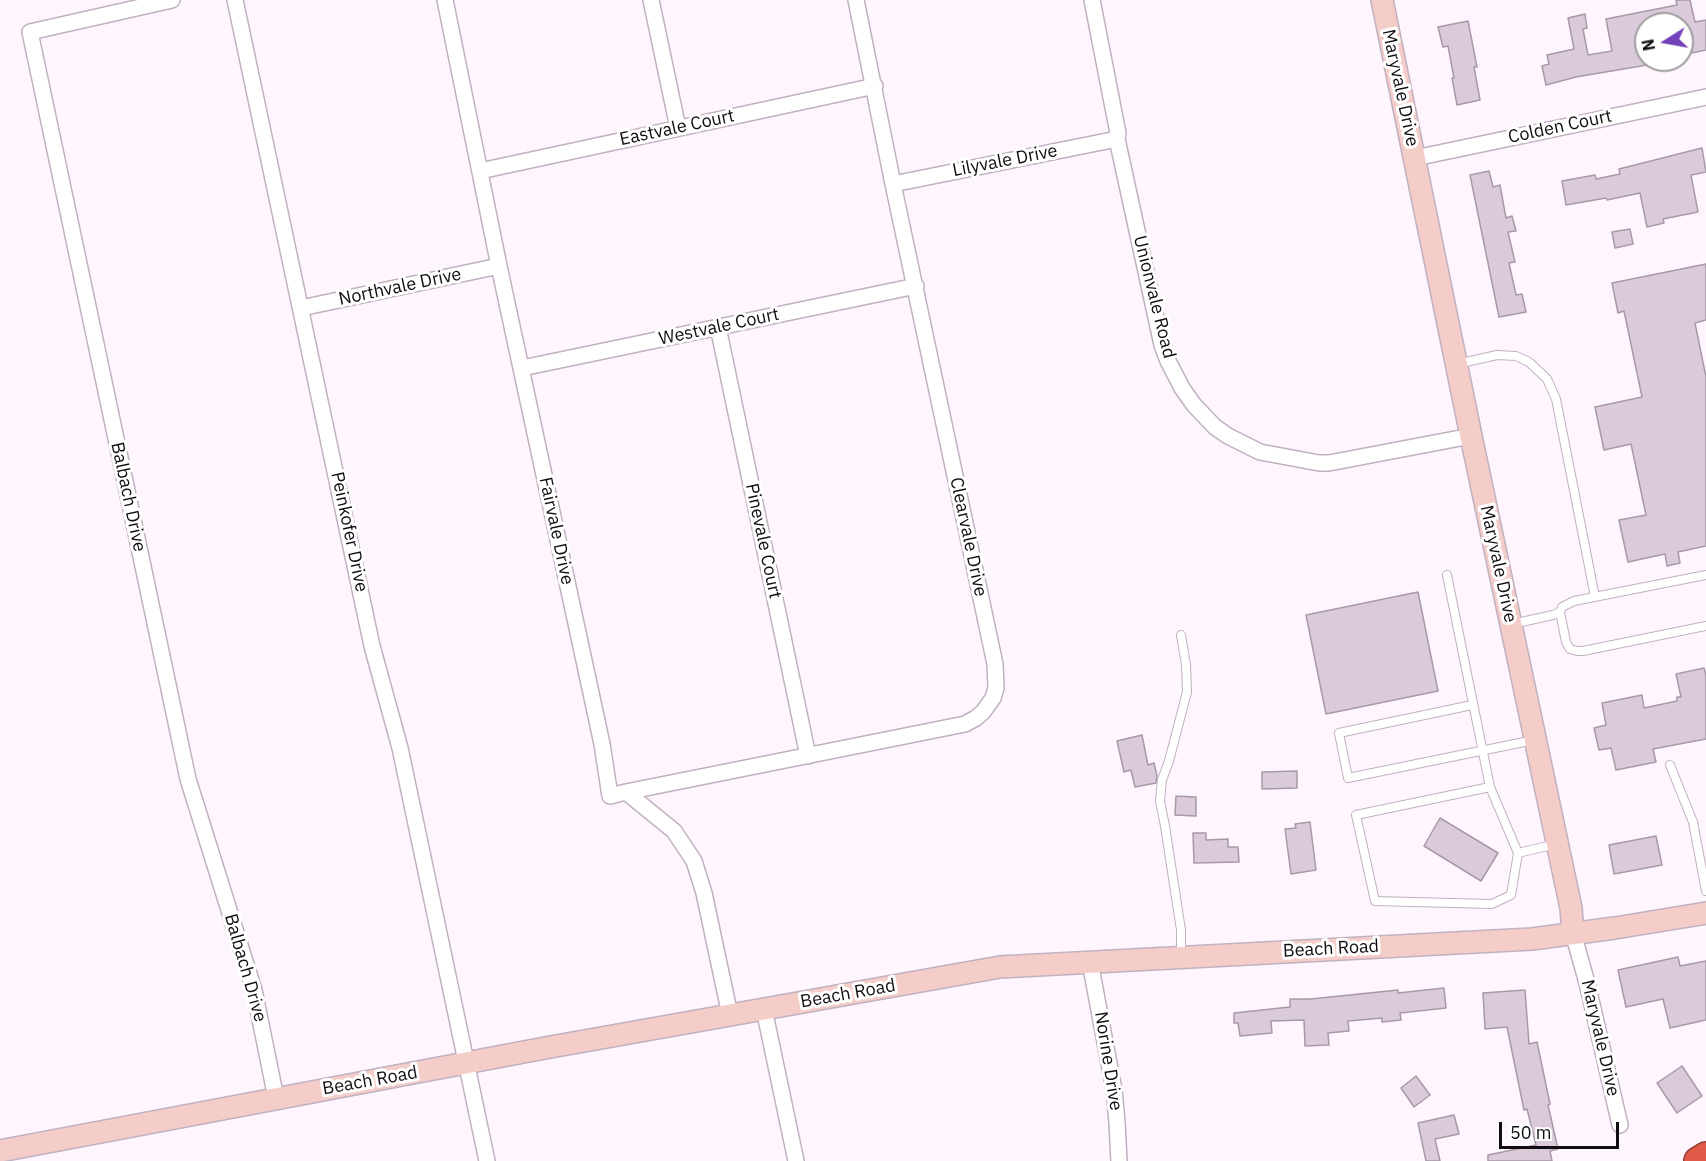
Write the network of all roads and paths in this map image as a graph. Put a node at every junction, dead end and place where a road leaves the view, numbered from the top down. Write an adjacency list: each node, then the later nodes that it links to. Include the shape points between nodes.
1 (172, 0): 46 (street, Balbach Drive, via 30,32 188,779 255,990)
2 (236, 0): 17 (street, Peinkofer Drive)
3 (445, 0): 13 (street, Fairvale Drive)
4 (651, 0): 10 (street)
5 (856, 0): 8 (street, Clearvale Drive)
6 (1092, 0): 11 (street, Unionvale Road)
7 (1382, 0): 12 (street, Maryvale Drive)
8 (875, 86): 10 (street, Eastvale Court); 14 (street, Clearvale Drive)
9 (1706, 97): 12 (street, Colden Court)
10 (678, 128): 13 (street, Eastvale Court)
11 (1117, 139): 14 (street, Lilyvale Drive); 21 (street, Unionvale Road, via 1162,345 1182,388 1215,427 1260,452 1319,463)
12 (1415, 158): 19 (street, Maryvale Drive)
13 (480, 171): 15 (street, Fairvale Drive)
14 (893, 184): 16 (street, Clearvale Drive)
15 (499, 266): 17 (street, Northvale Drive); 20 (street, Fairvale Drive)
16 (916, 286): 18 (street, Westvale Court); 32 (street, Clearvale Drive, via 995,664 996,688 983,712 964,724)
17 (301, 308): 45 (street, Peinkofer Drive)
18 (718, 327): 20 (street, Westvale Court); 32 (street, Pinevale Court)
19 (1456, 364): 21 (street, Maryvale Drive); 24 (lane, via 1497,355 1516,356 1547,379 1556,399)
20 (522, 368): 35 (street, Fairvale Drive, via 610,796)
21 (1471, 436): 26 (street, Maryvale Drive)
22 (1447, 575): 29 (lane)
23 (1706, 575): 24 (lane)
24 (1595, 597): 25 (lane, via 1569,602)
25 (1560, 612): 26 (lane); 27 (lane, via 1566,642 1577,651)
26 (1511, 625): 30 (street, Maryvale Drive)
27 (1706, 626)
28 (1181, 635): 41 (lane, via 1187,692 1162,780 1160,801 1177,904)
29 (1472, 705): 31 (lane); 31 (lane, via 1338,733 1348,778)
30 (1535, 739): 31 (lane); 36 (street, Maryvale Drive)
31 (1481, 749): 34 (lane)
32 (808, 756): 35 (street, Clearvale Drive)
33 (1670, 765): 38 (lane, via 1693,822)
34 (1490, 787): 37 (lane); 37 (lane, via 1356,814 1375,902 1492,904 1511,895)
35 (626, 792): 44 (street, Fairvale Drive, via 674,831 694,861)
36 (1557, 844): 37 (lane); 40 (street, Maryvale Drive, via 1571,908)
37 (1518, 853)
38 (1706, 891)
39 (1706, 913): 40 (street, Beach Road)
40 (1572, 933): 41 (street, Beach Road, via 1532,939); 47 (street, Maryvale Drive)
41 (1181, 957): 42 (street, Beach Road)
42 (1090, 962): 43 (street, Beach Road, via 1000,967); 52 (street, Norine Drive, via 1114,1090)
43 (764, 1009): 44 (street, Beach Road); 51 (street)
44 (730, 1015): 45 (street, Beach Road)
45 (466, 1063): 46 (street, Beach Road); 50 (street, Peinkofer Drive)
46 (276, 1098): 48 (street, Beach Road)
47 (1620, 1125)
48 (0, 1151)
49 (1706, 1156): 53 (highway)
50 (487, 1161)
51 (796, 1161)
52 (1119, 1161)
53 (1698, 1161)

